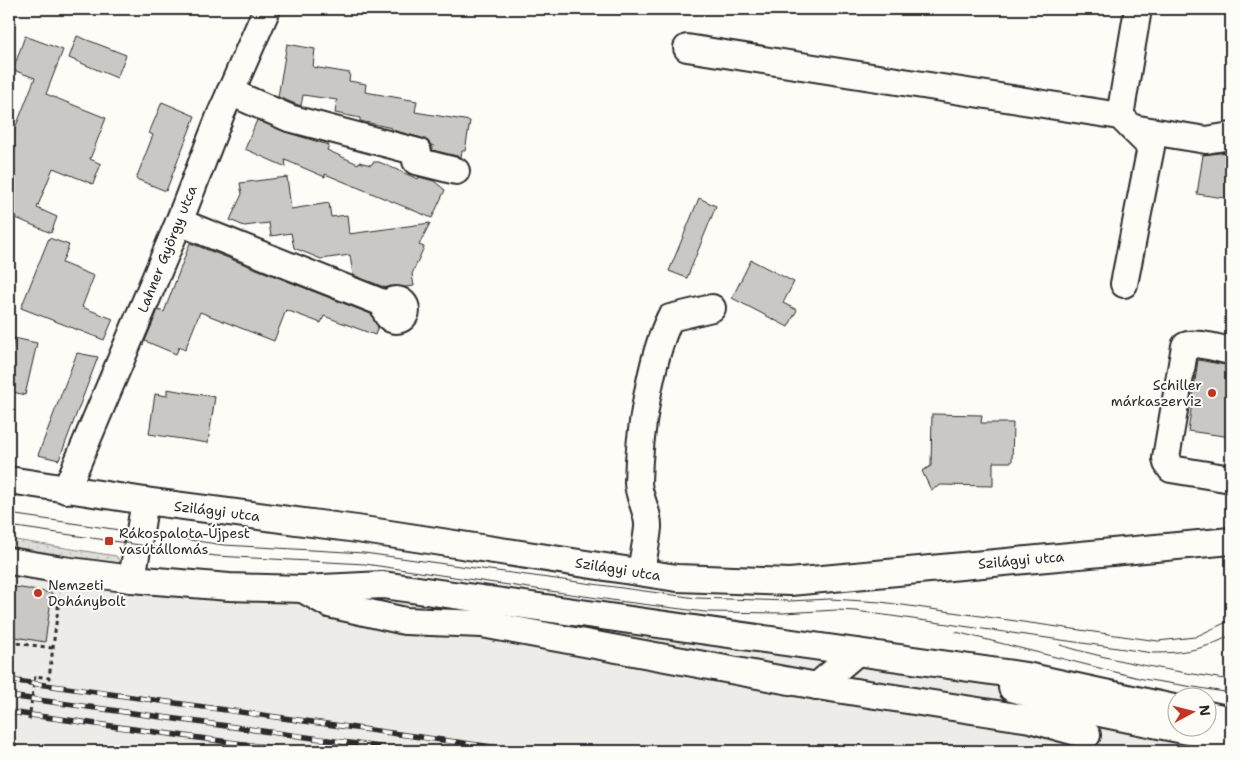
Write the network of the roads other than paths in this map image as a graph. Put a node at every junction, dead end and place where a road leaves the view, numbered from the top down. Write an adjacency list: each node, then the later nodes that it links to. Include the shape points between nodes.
1 (267, 9): 4 (street, Lahner György utca)
2 (1138, 9): 5 (street)
3 (687, 48): 5 (street)
4 (230, 92): 7 (street, via 289,118 418,152 416,162); 8 (street, Lahner György utca)
5 (1126, 122): 6 (street, via 1206,140); 9 (street, via 1151,147)
6 (1231, 136)
7 (456, 170)
8 (179, 222): 10 (street); 15 (street, Lahner György utca)
9 (1124, 284)
10 (388, 305)
11 (712, 308): 19 (street, via 670,318 662,336 646,406 638,484 648,525)
12 (1231, 351): 13 (street, via 1185,346 1166,458 1171,469)
13 (1231, 479)
14 (9, 480): 15 (street, Szilágyi utca)
15 (66, 490): 16 (street, Szilágyi utca)
16 (145, 502): 19 (street, Szilágyi utca, via 314,523); 20 (street)
17 (1231, 541): 19 (street, Szilágyi utca, via 790,582 677,578)
18 (9, 561): 20 (street)
19 (641, 572)
20 (132, 579): 21 (street)
21 (303, 589): 22 (street, via 383,585); 24 (street, via 329,604 405,621 482,624)
22 (858, 652): 23 (street); 24 (street)
23 (926, 662): 25 (street, via 1026,676); 29 (street, via 1080,710)
24 (817, 686): 28 (street, via 1030,719)
25 (1168, 707)
26 (1218, 717): 27 (street)
27 (1231, 720)
28 (1087, 735)
29 (1231, 742)

